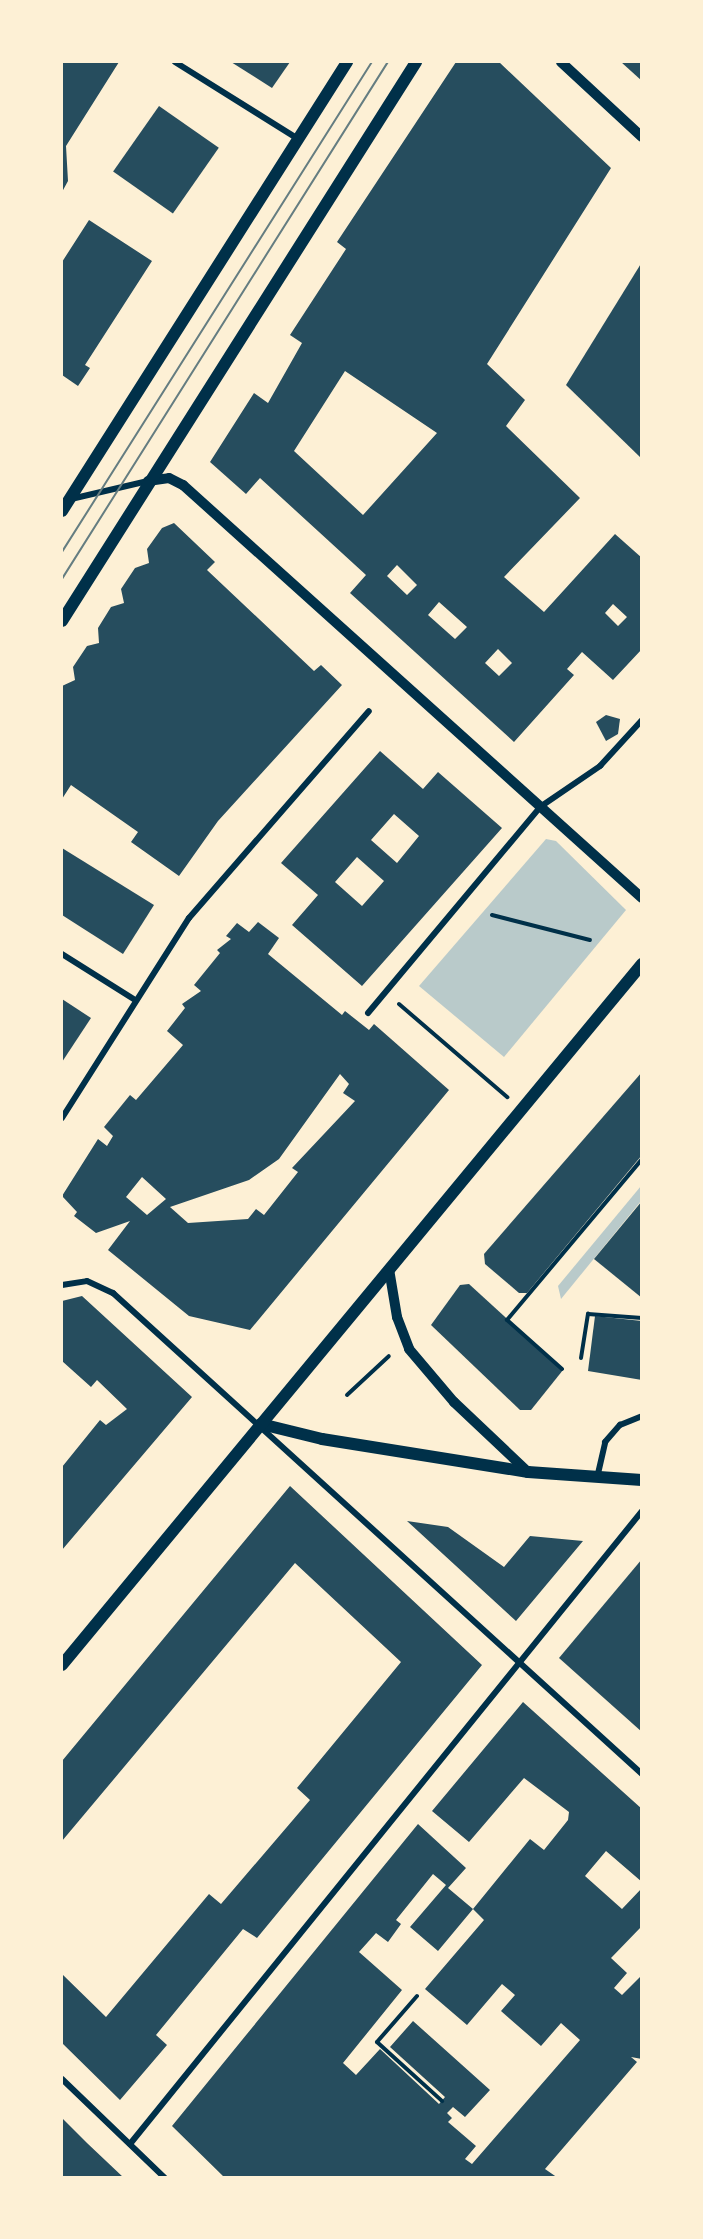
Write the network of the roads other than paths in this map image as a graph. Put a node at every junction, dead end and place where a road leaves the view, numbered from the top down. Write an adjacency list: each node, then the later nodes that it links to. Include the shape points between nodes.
1 (175, 62): 6 (street)
2 (346, 62): 6 (main road)
3 (416, 62): 7 (main road)
4 (561, 62): 5 (street)
5 (642, 138)
6 (298, 139): 8 (main road)
7 (148, 481): 8 (street); 10 (main road); 13 (street, via 169,478 183,485)
8 (65, 500): 9 (main road)
9 (62, 512)
10 (62, 621)
11 (369, 711): 17 (street, via 210,892)
12 (642, 720): 13 (street, via 600,766)
13 (540, 807): 14 (street); 18 (street)
14 (642, 898)
15 (62, 954): 17 (street)
16 (642, 964): 20 (main road)
17 (135, 1000): 19 (street)
18 (368, 1013)
19 (62, 1118)
20 (389, 1269): 23 (main road); 24 (street, via 396,1317 409,1349 454,1402)
21 (62, 1285): 23 (street, via 100,1283)
22 (642, 1416): 25 (street, via 620,1425 605,1442)
23 (261, 1424): 24 (main road, via 322,1439); 28 (street); 29 (main road)
24 (528, 1472): 25 (main road)
25 (597, 1479): 26 (main road)
26 (642, 1480)
27 (642, 1511): 28 (street)
28 (521, 1663): 30 (street); 32 (street)
29 (62, 1665)
30 (642, 1774)
31 (62, 2079): 32 (street)
32 (129, 2144): 33 (street)
33 (165, 2178)

